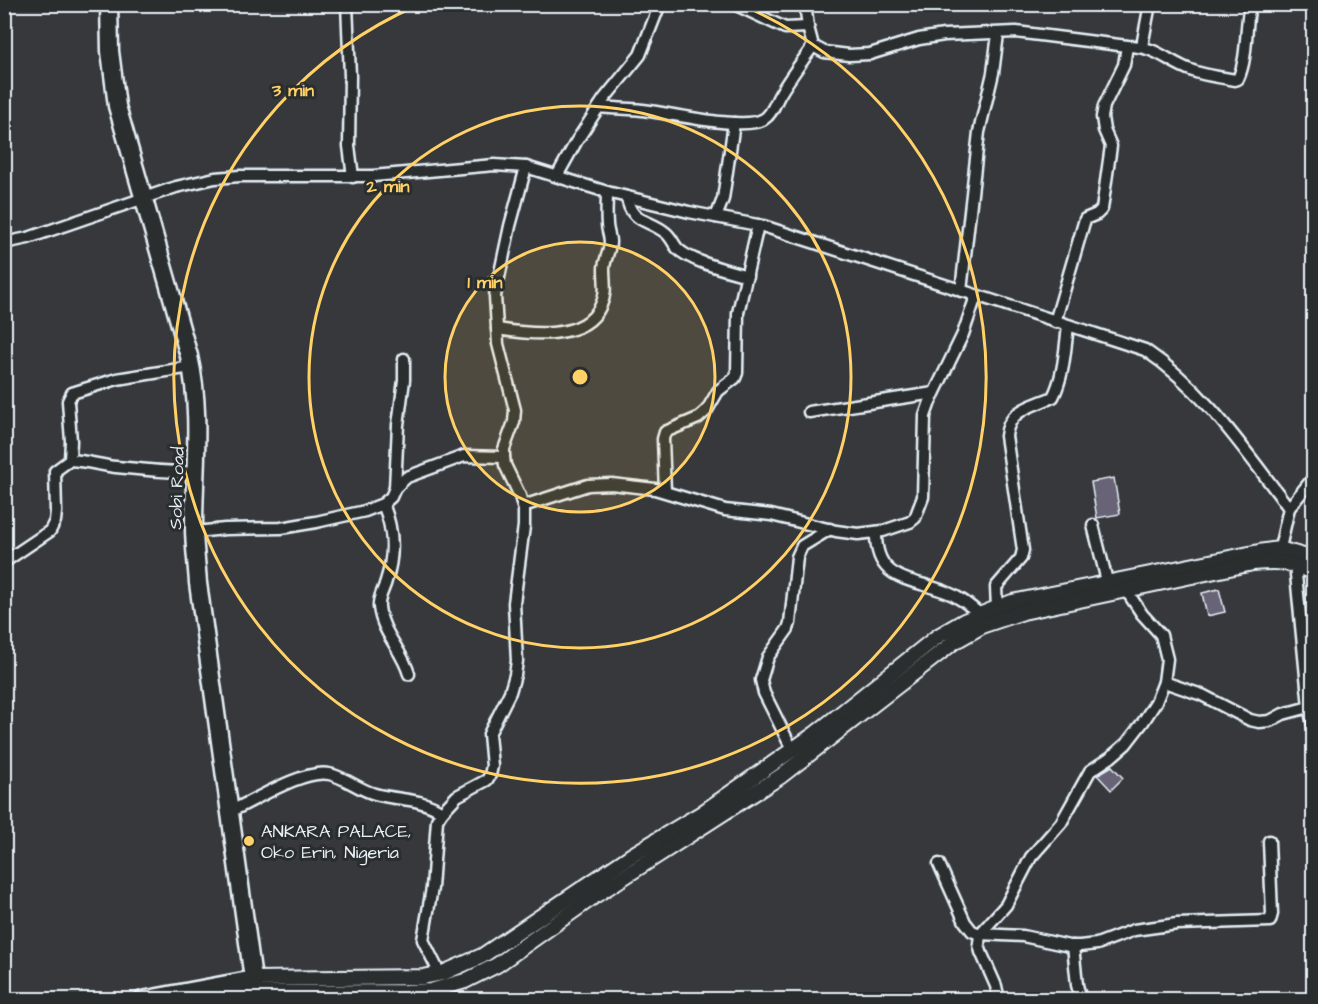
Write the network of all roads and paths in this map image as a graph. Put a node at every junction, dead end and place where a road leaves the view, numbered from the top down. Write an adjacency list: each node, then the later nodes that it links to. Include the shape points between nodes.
1 (109, 4): 20 (highway, Sobi Road, via 112,80)
2 (347, 4): 17 (street)
3 (660, 4): 13 (street, via 640,55)
4 (734, 4): 8 (street, via 785,28)
5 (804, 4): 8 (street)
6 (1150, 4): 12 (street)
7 (1250, 4): 12 (street, via 1238,79 1194,72)
8 (808, 27): 10 (street)
9 (998, 34): 10 (street, via 944,35 870,54 824,52); 11 (street, via 1016,32); 25 (street, via 979,132)
10 (813, 45): 14 (street, via 770,114 763,120)
11 (1127, 46): 12 (street); 27 (street, via 1124,65 1102,117 1111,146 1101,209 1087,217 1082,227)
12 (1142, 46)
13 (599, 106): 14 (street); 16 (street)
14 (734, 123): 21 (street)
15 (526, 167): 16 (street); 17 (street, via 494,165); 29 (street, via 495,296)
16 (557, 176): 18 (street)
17 (353, 177): 20 (street, via 232,176 176,187)
18 (607, 192): 19 (street); 29 (street, via 609,248 603,267 605,290 595,316 580,328 547,333)
19 (627, 197): 21 (street); 24 (street, via 635,216 668,234 683,253)
20 (143, 199): 23 (street); 31 (highway, Sobi Road)
21 (717, 217): 22 (street)
22 (758, 225): 24 (street); 25 (street)
23 (4, 243)
24 (747, 276): 39 (street, via 738,313 737,373 698,418 665,432)
25 (961, 291): 26 (street)
26 (976, 296): 27 (street); 32 (street, via 963,334)
27 (1055, 322): 28 (street)
28 (1068, 326): 42 (street, via 1145,350 1170,367 1223,422); 54 (street, via 1053,397 1019,412 1007,426 1023,550 1021,558 996,587)
29 (497, 329): 34 (street, via 515,410)
30 (404, 358): 38 (street)
31 (191, 367): 35 (street, via 136,375 72,393 68,401); 36 (highway, Sobi Road, via 197,411)
32 (934, 393): 33 (street); 46 (street, via 925,416 920,508 910,522)
33 (809, 412)
34 (504, 457): 38 (street, via 464,456 407,477); 41 (street)
35 (70, 460): 36 (street); 49 (street, via 55,471 56,512 50,531)
36 (196, 473): 45 (highway, Sobi Road)
37 (1314, 477): 42 (street)
38 (395, 488): 40 (street)
39 (664, 491): 41 (street, via 588,485); 44 (street, via 725,510 771,515)
40 (383, 504): 45 (street, via 281,528); 56 (street, via 393,537 379,610)
41 (523, 506): 62 (street, via 514,603 517,661 510,692 490,728 490,775 457,796)
42 (1289, 508): 47 (street)
43 (1093, 525): 52 (street)
44 (830, 530): 46 (street); 60 (street, via 802,546 797,557 790,623 768,657 761,680)
45 (195, 532): 61 (highway, Sobi Road, via 198,583)
46 (876, 532): 55 (street, via 878,552 895,576 960,598)
47 (1278, 555): 48 (main road); 50 (main road); 52 (main road); 53 (main road)
48 (1314, 559)
49 (4, 562)
50 (1295, 564): 51 (main road); 58 (street)
51 (1314, 573)
52 (1107, 581): 54 (main road)
53 (1126, 590): 57 (street, via 1161,636 1167,659); 71 (main road, via 1023,612 984,625 954,642 781,776 596,895 497,965)
54 (996, 608): 55 (main road)
55 (981, 615): 60 (main road, via 938,636)
56 (409, 674)
57 (1164, 682): 58 (street, via 1260,722); 65 (street, via 1156,702 1126,744 1090,771 1061,824 1031,857 1006,905)
58 (1309, 707): 59 (street)
59 (1314, 729)
60 (793, 751): 67 (main road, via 482,956)
61 (231, 811): 62 (street, via 274,788 326,773 376,795 421,801); 70 (highway, Sobi Road)
62 (441, 812): 67 (street, via 423,940)
63 (1269, 841): 66 (street, via 1270,921 1177,924 1134,930 1097,944)
64 (939, 864): 65 (street, via 965,922)
65 (981, 934): 66 (street, via 1023,936); 76 (street, via 981,952)
66 (1073, 946): 77 (street)
67 (440, 974): 68 (main road)
68 (423, 977): 69 (main road); 71 (main road)
69 (398, 978): 70 (main road); 73 (main road)
70 (255, 986): 72 (main road); 74 (highway); 75 (highway)
71 (435, 995): 73 (main road)
72 (319, 996): 73 (main road)
73 (410, 996)
74 (142, 999)
75 (211, 999)
76 (999, 999)
77 (1081, 999)

